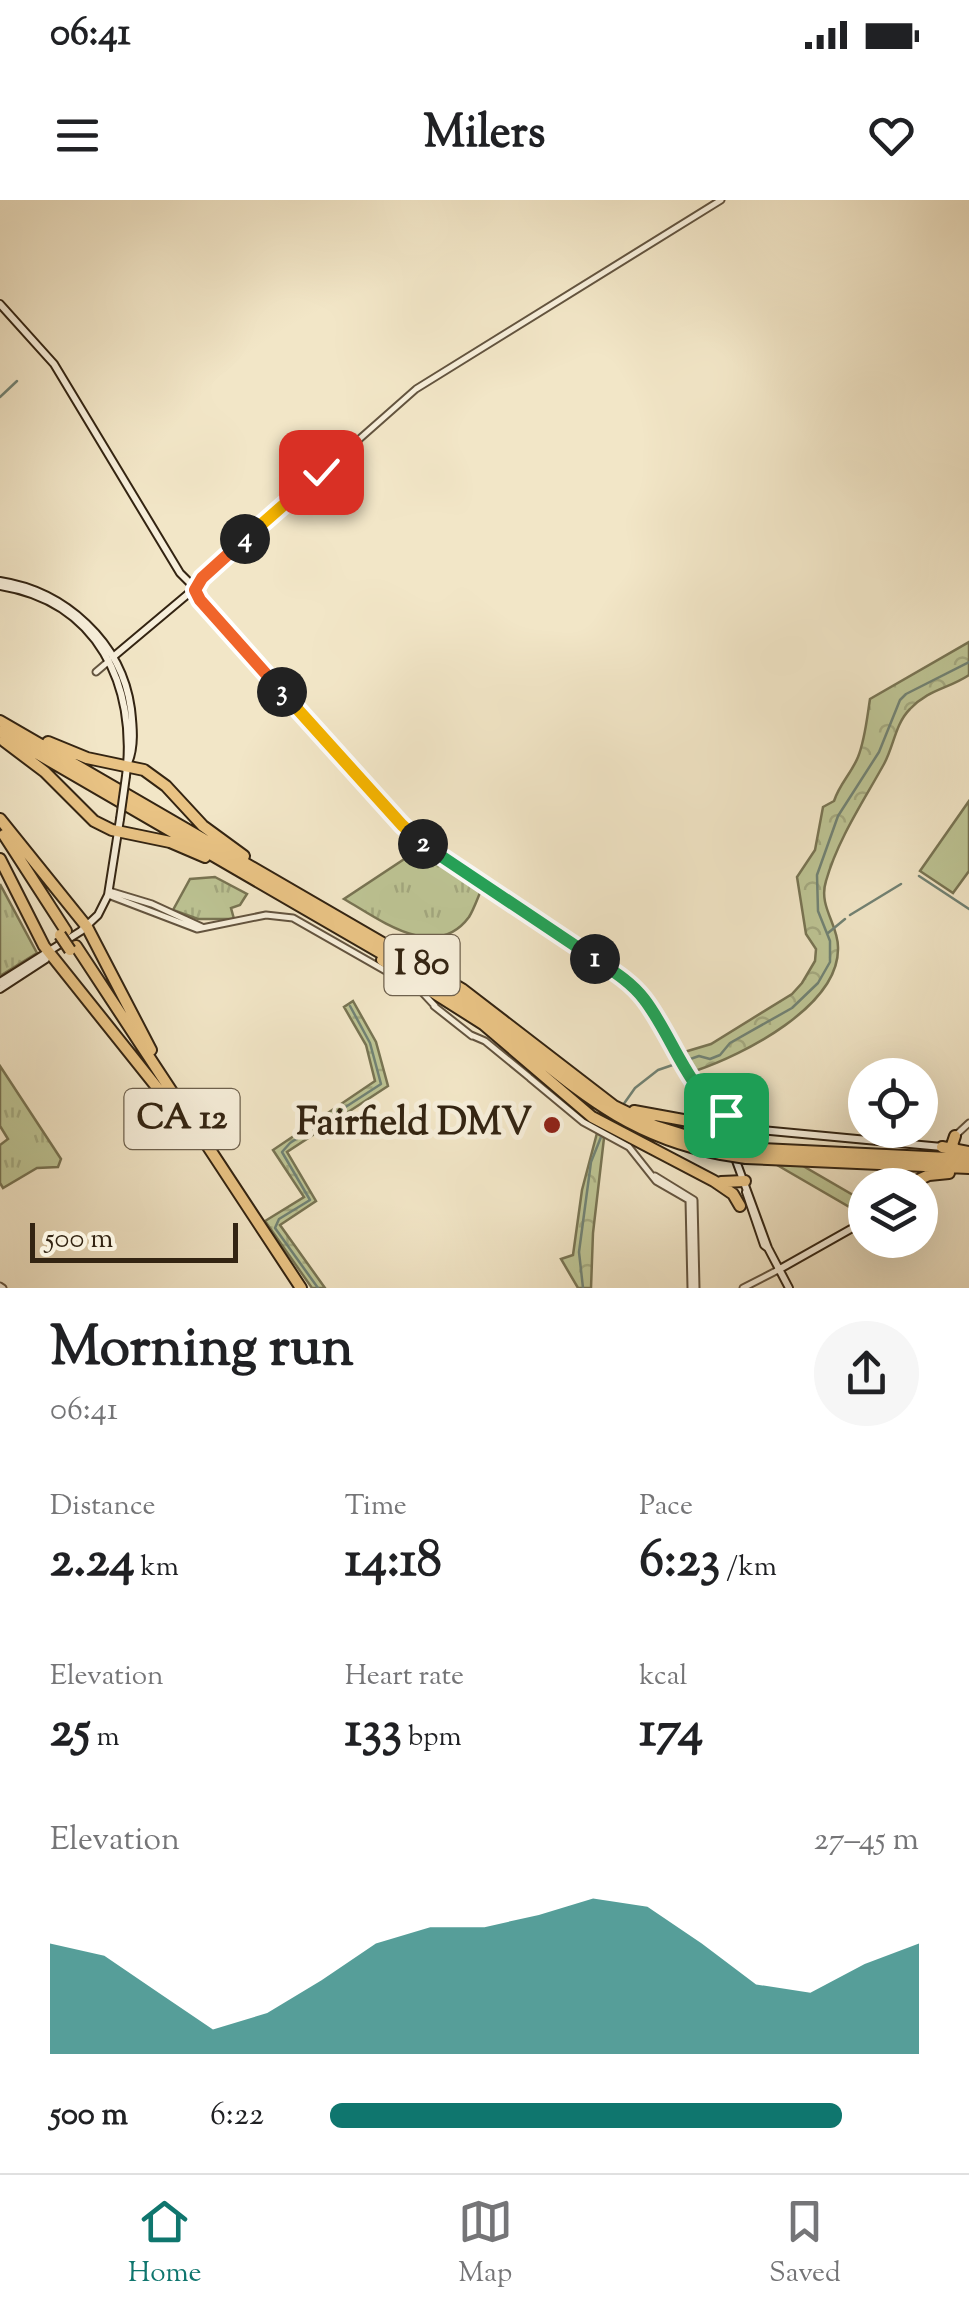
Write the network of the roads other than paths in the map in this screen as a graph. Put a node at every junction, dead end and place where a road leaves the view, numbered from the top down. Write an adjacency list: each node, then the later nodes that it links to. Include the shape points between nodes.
1 (721, 200): 4 (street, via 416,389)
2 (0, 304): 4 (main road, via 54,364)
3 (0, 583): 5 (main road, via 70,615)
4 (190, 589): 5 (main road); 27 (main road, via 410,834 626,980 650,1006)
5 (111, 659): 6 (street); 9 (main road, via 126,710)
6 (96, 672)
7 (0, 719): 9 (highway, via 77,754); 16 (highway, I 80)
8 (0, 735): 11 (highway, via 85,815 104,827); 15 (highway, I 80)
9 (128, 756): 11 (main road, bridge); 16 (highway)
10 (0, 819): 19 (highway)
11 (119, 825): 15 (highway); 17 (main road)
12 (0, 829): 20 (highway, CA 12)
13 (0, 843): 20 (highway, CA 12)
14 (0, 858): 22 (highway)
15 (246, 875): 18 (highway, I 80)
16 (266, 876): 30 (highway, I 80, via 462,989 566,1070)
17 (109, 893): 19 (main road); 26 (street, via 202,927 266,914 293,918 418,990)
18 (315, 915): 24 (highway); 30 (highway, I 80, via 470,1006)
19 (87, 927): 22 (main road); 28 (highway)
20 (63, 933): 21 (highway, CA 12, bridge)
21 (73, 948): 28 (highway, CA 12); 29 (highway, CA 12)
22 (49, 952): 23 (main road); 29 (highway)
23 (0, 986)
24 (451, 1002): 25 (highway); 26 (highway)
25 (470, 1015): 26 (highway); 30 (highway)
26 (452, 1022): 30 (street, via 582,1120)
27 (701, 1090): 32 (main road); 33 (main road, via 716,1108)
28 (177, 1100): 48 (highway, CA 12)
29 (179, 1114): 47 (highway, CA 12)
30 (610, 1117): 32 (highway); 37 (highway, I 80, bridge); 37 (highway, I 80, bridge, via 661,1138); 41 (highway); 49 (street, via 655,1176 691,1199)
31 (969, 1123): 34 (street)
32 (716, 1126): 33 (main road); 42 (main road)
33 (754, 1130): 35 (main road)
34 (956, 1136): 35 (street); 36 (highway)
35 (942, 1147): 36 (highway)
36 (956, 1150): 38 (highway)
37 (743, 1153): 38 (highway, I 80); 39 (highway, I 80)
38 (969, 1156)
39 (969, 1171): 40 (highway)
40 (938, 1174)
41 (714, 1181): 42 (highway); 43 (highway)
42 (744, 1181): 45 (main road)
43 (740, 1206)
44 (848, 1231): 45 (main road)
45 (778, 1270): 46 (street); 51 (main road)
46 (753, 1286): 50 (street)
47 (293, 1288)
48 (301, 1288)
49 (694, 1288)
50 (743, 1288)
51 (789, 1288)

